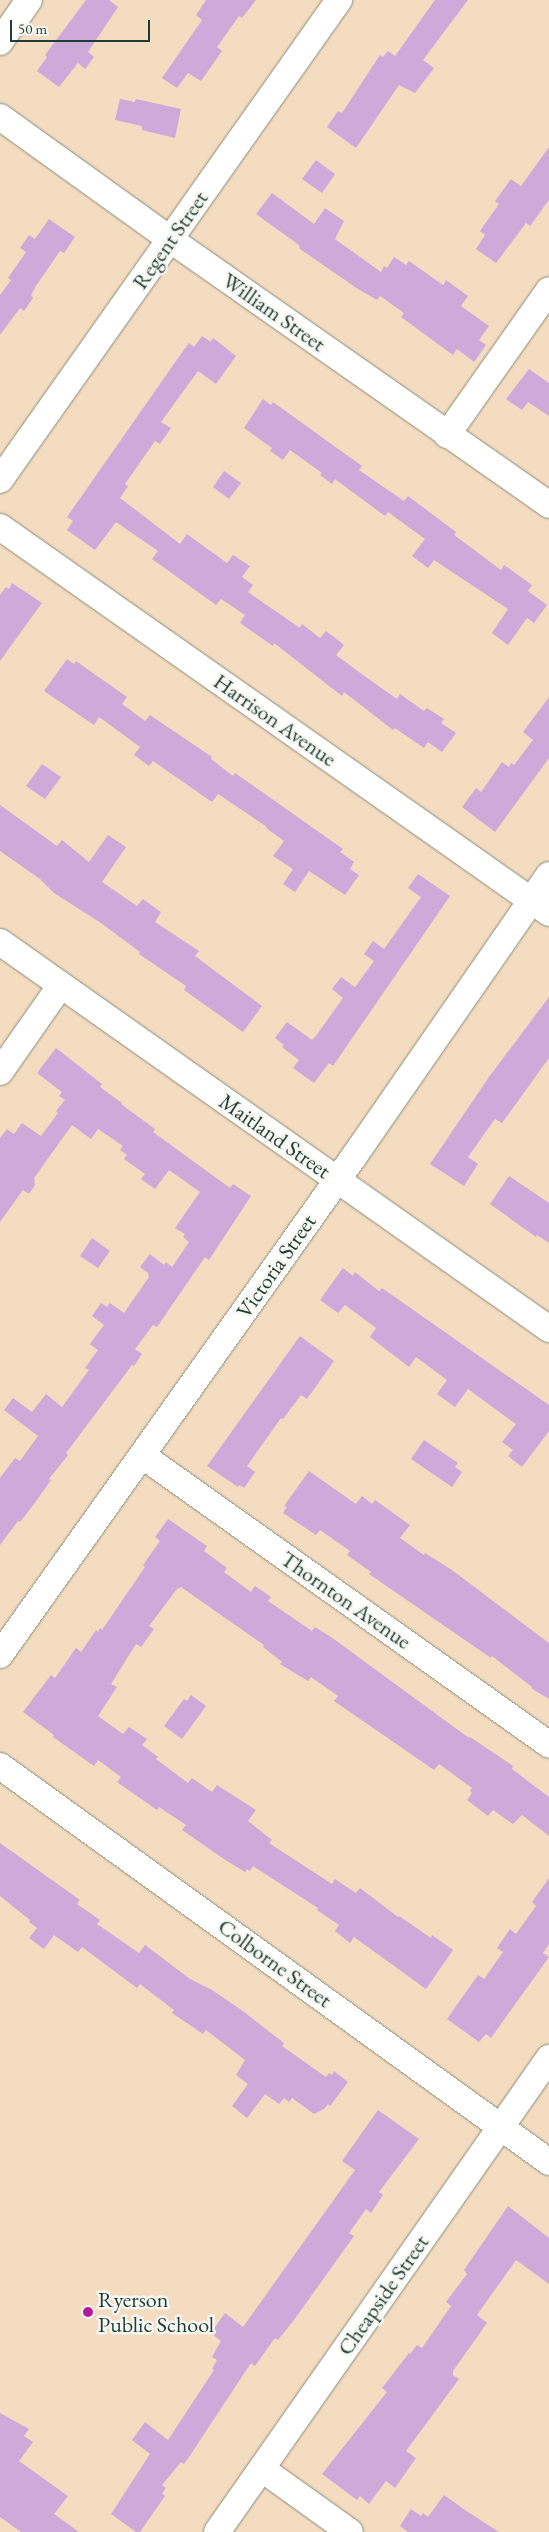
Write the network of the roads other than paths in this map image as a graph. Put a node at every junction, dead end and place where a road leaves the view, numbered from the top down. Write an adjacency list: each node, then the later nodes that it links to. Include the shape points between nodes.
1 (29, 0): 3 (street)
2 (339, 0): 5 (street, Regent Street)
3 (0, 42)
4 (0, 117): 5 (street, William Street)
5 (171, 240): 7 (street, William Street); 8 (street, Regent Street)
6 (549, 290): 7 (street)
7 (447, 434): 9 (street, William Street)
8 (0, 480)
9 (549, 505)
10 (0, 527): 12 (street, Harrison Avenue)
11 (549, 875): 12 (street, Victoria Street)
12 (540, 907): 16 (street, Victoria Street)
13 (0, 942): 14 (street, Maitland Street)
14 (61, 985): 15 (street); 16 (street, Maitland Street)
15 (0, 1072)
16 (337, 1180): 17 (street, Maitland Street); 18 (street, Victoria Street)
17 (549, 1329)
18 (143, 1456): 19 (street, Victoria Street); 20 (street, Thornton Avenue)
19 (0, 1655)
20 (549, 1744)
21 (0, 1766): 23 (street, Colborne Street)
22 (549, 2058): 23 (street, Cheapside Street)
23 (501, 2127): 24 (street, Colborne Street); 25 (street, Cheapside Street)
24 (549, 2162)
25 (262, 2469): 26 (street, Cheapside Street); 27 (street)
26 (216, 2532)
27 (350, 2532)

